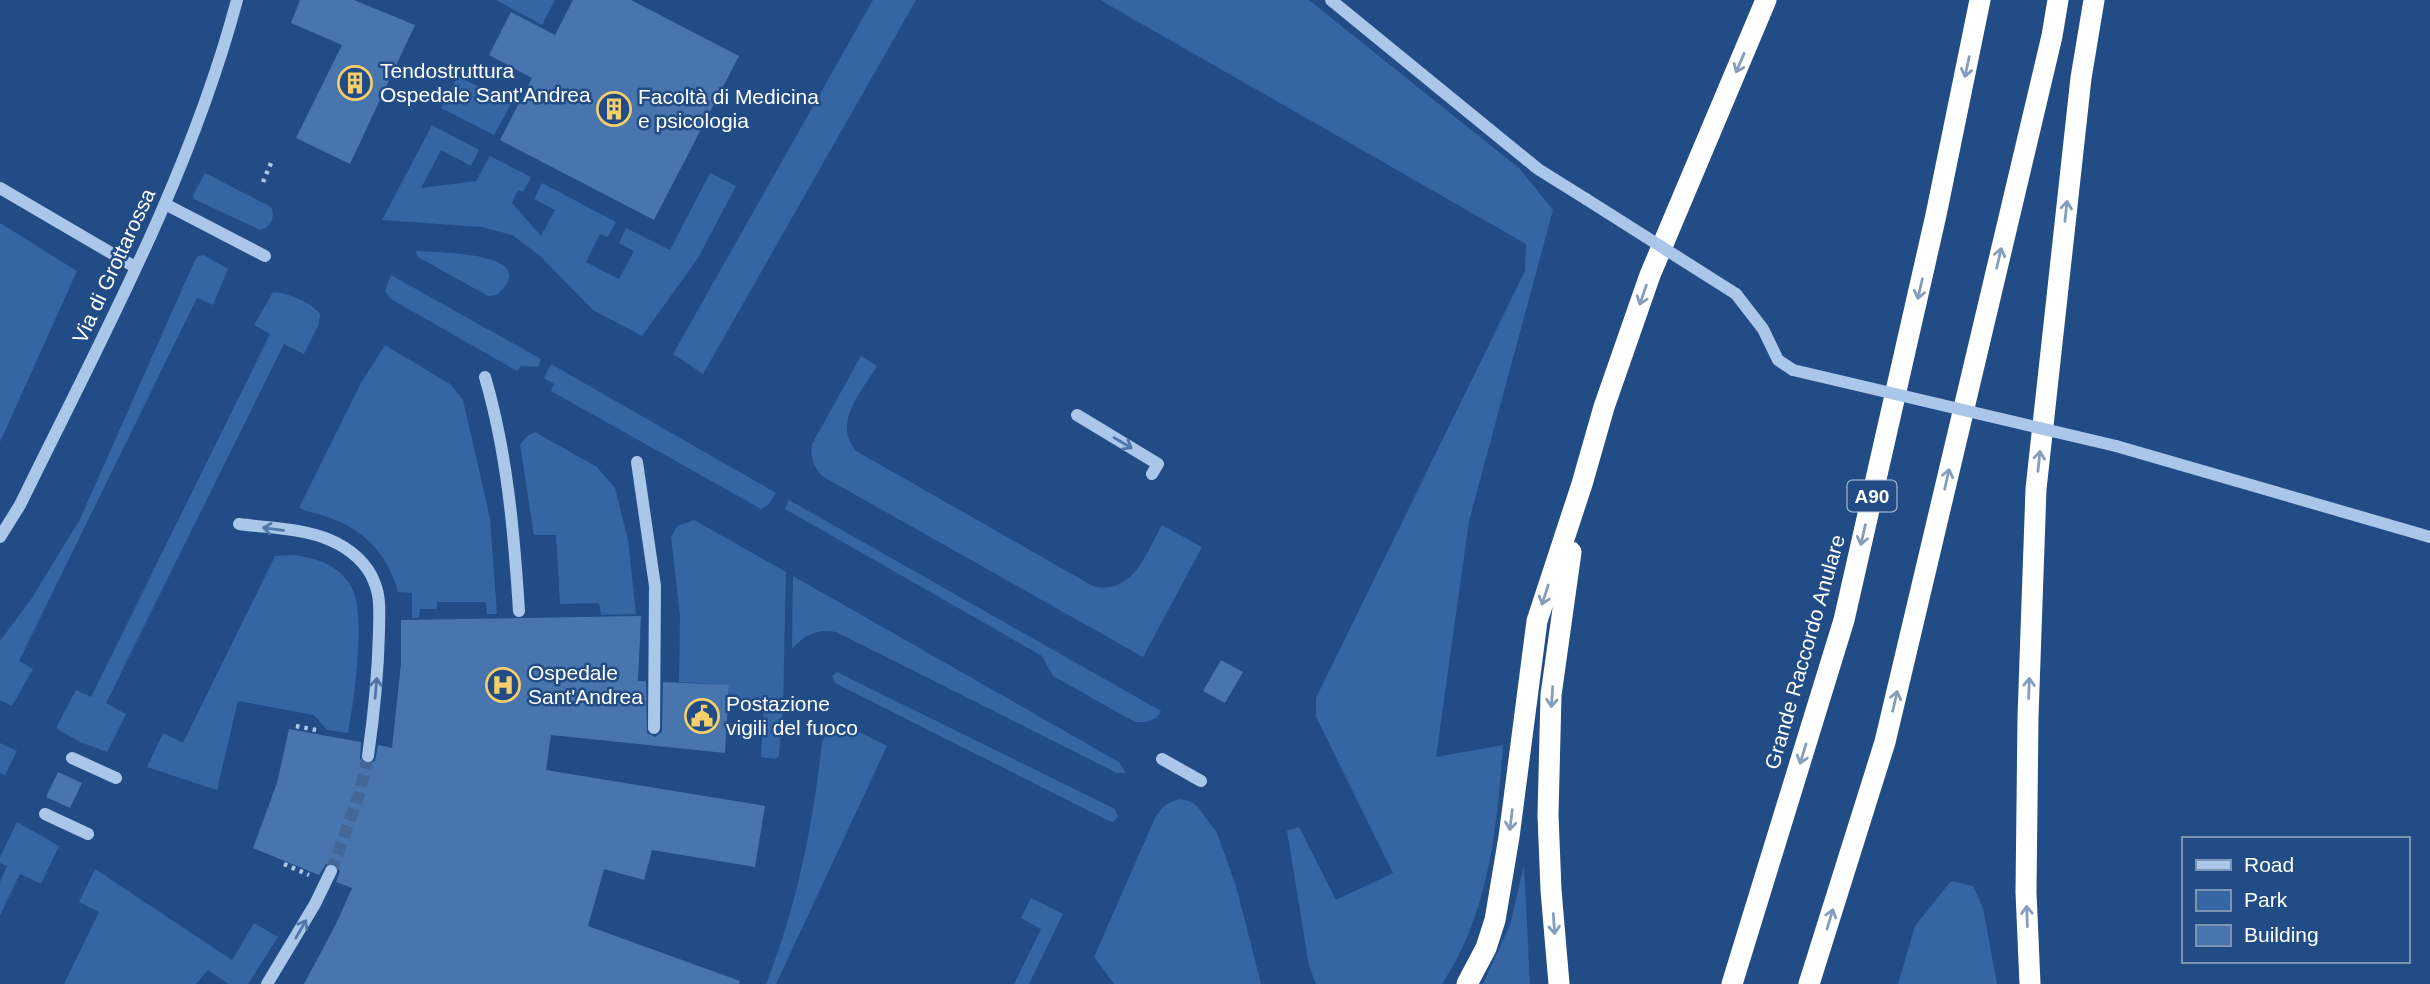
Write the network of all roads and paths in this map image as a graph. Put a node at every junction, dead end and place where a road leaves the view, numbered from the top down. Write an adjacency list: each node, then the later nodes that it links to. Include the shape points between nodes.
1 (237, 0): 10 (street, Via di Grottarossa)
2 (1331, 0): 20 (street, bridge, via 1538,169 1737,294 1763,329 1778,360 1793,370 2116,446)
3 (1766, 0): 17 (highway, one-way to 17, via 1650,275)
4 (1980, 0): 36 (highway, Grande Raccordo Anulare / A90, one-way to 36, via 1937,215 1844,620)
5 (2058, 0): 37 (highway, one-way to 5, via 1885,741)
6 (2094, 0): 38 (highway, one-way to 6, via 2026,879 2036,489 2081,78)
7 (271, 163): 8 (path)
8 (263, 182)
9 (0, 188): 12 (street)
10 (165, 204): 11 (street); 12 (street, Via di Grottarossa)
11 (265, 256)
12 (135, 267): 19 (street, Via di Grottarossa, via 20,505)
13 (485, 377): 21 (street, via 496,412 515,539)
14 (1077, 415): 16 (street, one-way to 16, via 1158,464)
15 (637, 462): 23 (street, via 654,586)
16 (1152, 474)
17 (1582, 484): 34 (highway, one-way to 34, via 1537,621 1495,920); 35 (highway, one-way to 35, via 1551,695 1548,815)
18 (239, 524): 25 (street, one-way to 18, via 379,631 378,594 369,572 348,550 328,539)
19 (0, 537)
20 (2430, 537)
21 (519, 611)
22 (296, 726): 24 (path)
23 (654, 728)
24 (321, 730)
25 (368, 756)
26 (72, 758): 28 (street)
27 (1162, 759): 29 (street)
28 (116, 778)
29 (1202, 781)
30 (46, 814): 31 (street)
31 (88, 834)
32 (331, 871): 33 (street, one-way to 32)
33 (267, 984)
34 (1467, 984)
35 (1559, 984)
36 (1732, 984)
37 (1809, 984)
38 (2030, 984)

